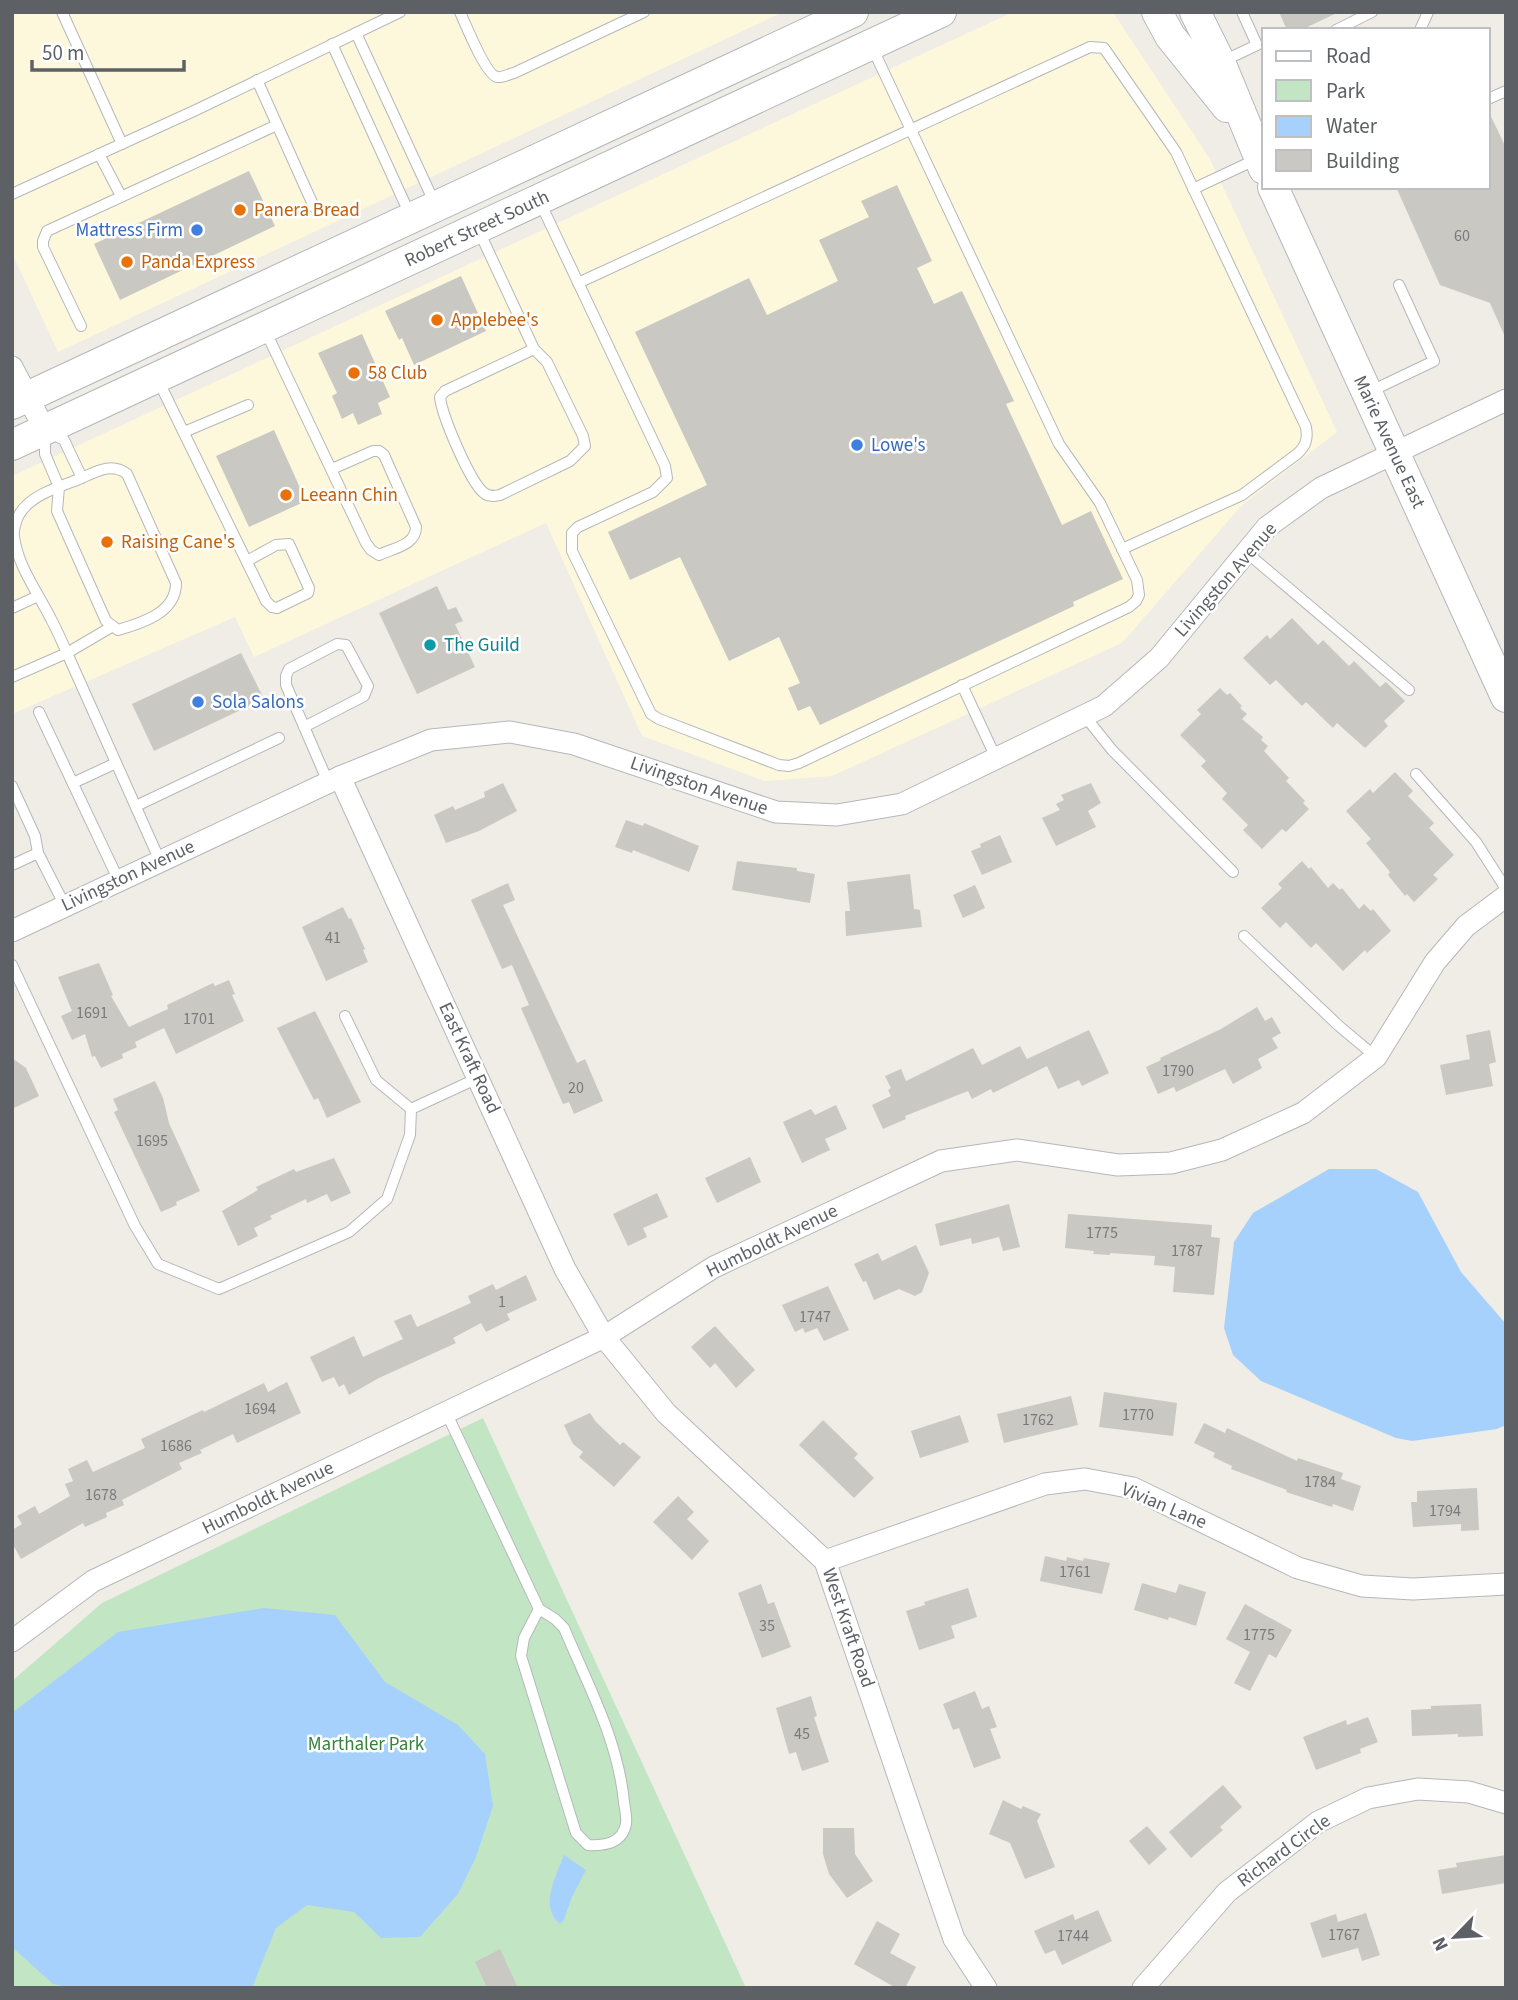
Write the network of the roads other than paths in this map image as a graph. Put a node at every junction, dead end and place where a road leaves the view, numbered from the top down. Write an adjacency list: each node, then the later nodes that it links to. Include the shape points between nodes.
1 (62, 12): 24 (lane)
2 (400, 12): 14 (lane)
3 (460, 12): 4 (lane, via 485,65 498,77)
4 (644, 12)
5 (853, 12): 33 (main road, Robert Street South)
6 (941, 12): 16 (main road, Robert Street South)
7 (1157, 12): 25 (main road, via 1170,36)
8 (1195, 12): 18 (main road)
9 (1242, 12): 17 (lane)
10 (1372, 12): 12 (lane)
11 (1428, 12): 13 (lane)
12 (1340, 28)
13 (1421, 28)
14 (356, 33): 15 (lane); 33 (lane)
15 (332, 44): 19 (lane); 33 (lane)
16 (871, 45): 23 (lane); 31 (main road, Robert Street South)
17 (1261, 47): 18 (lane)
18 (1220, 62): 25 (main road)
19 (257, 80): 22 (lane); 24 (lane)
20 (1506, 91): 21 (lane)
21 (1490, 98)
22 (277, 125): 30 (lane); 32 (lane)
23 (912, 131): 27 (lane, via 1097,46 1111,54 1176,152); 35 (lane); 53 (lane, via 1059,444 1100,503)
24 (122, 144): 26 (lane)
25 (1258, 149): 27 (lane)
26 (99, 154): 29 (lane); 30 (lane)
27 (1193, 189): 53 (lane, via 1302,417 1307,438 1297,454 1242,495)
28 (1274, 189): 42 (main road, Marie Avenue East)
29 (12, 194)
30 (121, 196): 37 (lane, via 51,228 43,240)
31 (539, 200): 34 (main road, Robert Street South); 35 (lane)
32 (314, 207)
33 (423, 212): 44 (main road, Robert Street South)
34 (478, 229): 38 (main road, Robert Street South); 39 (lane)
35 (578, 283): 61 (lane, via 667,478 653,492 578,527 570,541 652,713 789,766)
36 (1399, 285): 42 (lane, via 1434,361)
37 (81, 326)
38 (264, 328): 41 (main road, Robert Street South); 50 (lane)
39 (534, 349): 39 (lane, via 547,362 585,446 570,461 489,496 473,480 440,397)
40 (12, 367): 44 (street)
41 (157, 378): 46 (main road, Robert Street South); 47 (lane)
42 (1367, 393): 49 (main road, Marie Avenue East)
43 (1506, 400): 49 (street, Livingston Avenue)
44 (19, 401): 46 (street)
45 (248, 405): 47 (lane)
46 (45, 430): 48 (main road, Robert Street South); 51 (lane, via 64,440); 52 (lane, via 45,454)
47 (184, 432): 55 (lane)
48 (12, 445)
49 (1394, 453): 54 (street, Livingston Avenue, via 1321,488 1267,527); 63 (main road, Marie Avenue East)
50 (332, 469): 50 (lane, via 371,550 379,555 413,540 415,527 384,455 373,451)
51 (82, 478): 52 (lane); 58 (lane, via 104,468 127,474 176,583 176,593 162,612 125,628)
52 (59, 487): 56 (lane, via 27,505 13,534); 58 (lane, via 57,510 106,621)
53 (1122, 550): 61 (lane, via 1139,595 1129,607)
54 (1246, 552): 62 (lane); 65 (street, Livingston Avenue, via 1159,658 1104,706)
55 (247, 561): 55 (lane, via 272,607 308,593 289,544 275,545)
56 (38, 596): 57 (lane); 59 (lane)
57 (12, 608)
58 (113, 626): 59 (lane)
59 (67, 653): 60 (lane); 69 (lane)
60 (12, 677)
61 (962, 685): 68 (lane)
62 (1409, 690)
63 (1506, 697)
64 (39, 712): 72 (lane)
65 (1084, 715): 68 (street, Livingston Avenue); 78 (lane, via 1112,750)
66 (304, 727): 66 (lane, via 286,685 289,669 337,644 346,645 368,686 364,696); 71 (lane)
67 (279, 738): 74 (lane)
68 (996, 758): 71 (street, Livingston Avenue, via 902,803 837,815 776,812 574,744 510,732 431,740)
69 (116, 763): 72 (lane); 74 (lane)
70 (1416, 774): 80 (lane, via 1476,842)
71 (334, 780): 76 (street, Livingston Avenue); 88 (street, East Kraft Road)
72 (73, 783): 79 (lane)
73 (12, 786): 75 (lane)
74 (136, 806): 76 (lane)
75 (38, 853): 77 (lane); 82 (lane)
76 (160, 861): 79 (street, Livingston Avenue)
77 (12, 865)
78 (1233, 872)
79 (119, 881): 82 (street, Livingston Avenue)
80 (1506, 889)
81 (1506, 896): 87 (street, Humboldt Avenue, via 1466,926 1435,962)
82 (65, 906): 83 (street, Livingston Avenue)
83 (12, 931)
84 (1244, 936): 87 (lane)
85 (12, 965): 89 (lane, via 135,1226 158,1264 219,1289 349,1232 387,1199 410,1135)
86 (345, 1016): 89 (lane, via 376,1080)
87 (1376, 1057): 90 (street, Humboldt Avenue, via 1303,1113 1223,1150 1171,1163 1118,1165 1017,1150 941,1161 714,1266)
88 (478, 1078): 89 (lane); 90 (street, East Kraft Road, via 565,1269)
89 (411, 1109)
90 (604, 1337): 91 (street, Humboldt Avenue); 92 (street, West Kraft Road, via 666,1413)
91 (446, 1412): 94 (lane); 95 (street, Humboldt Avenue, via 93,1581)
92 (825, 1561): 93 (street, Vivian Lane, via 1045,1484 1085,1479 1133,1488 1298,1568 1362,1586 1413,1589); 97 (street, West Kraft Road, via 954,1939)
93 (1506, 1584)
94 (539, 1609): 94 (lane, via 524,1638 524,1671 576,1833 587,1844 605,1846 620,1838 626,1824 611,1737 564,1628)
95 (12, 1641)
96 (1506, 1803): 98 (street, Richard Circle, via 1469,1791 1418,1789 1368,1798 1318,1822 1227,1892)
97 (986, 1988)
98 (1143, 1988)

